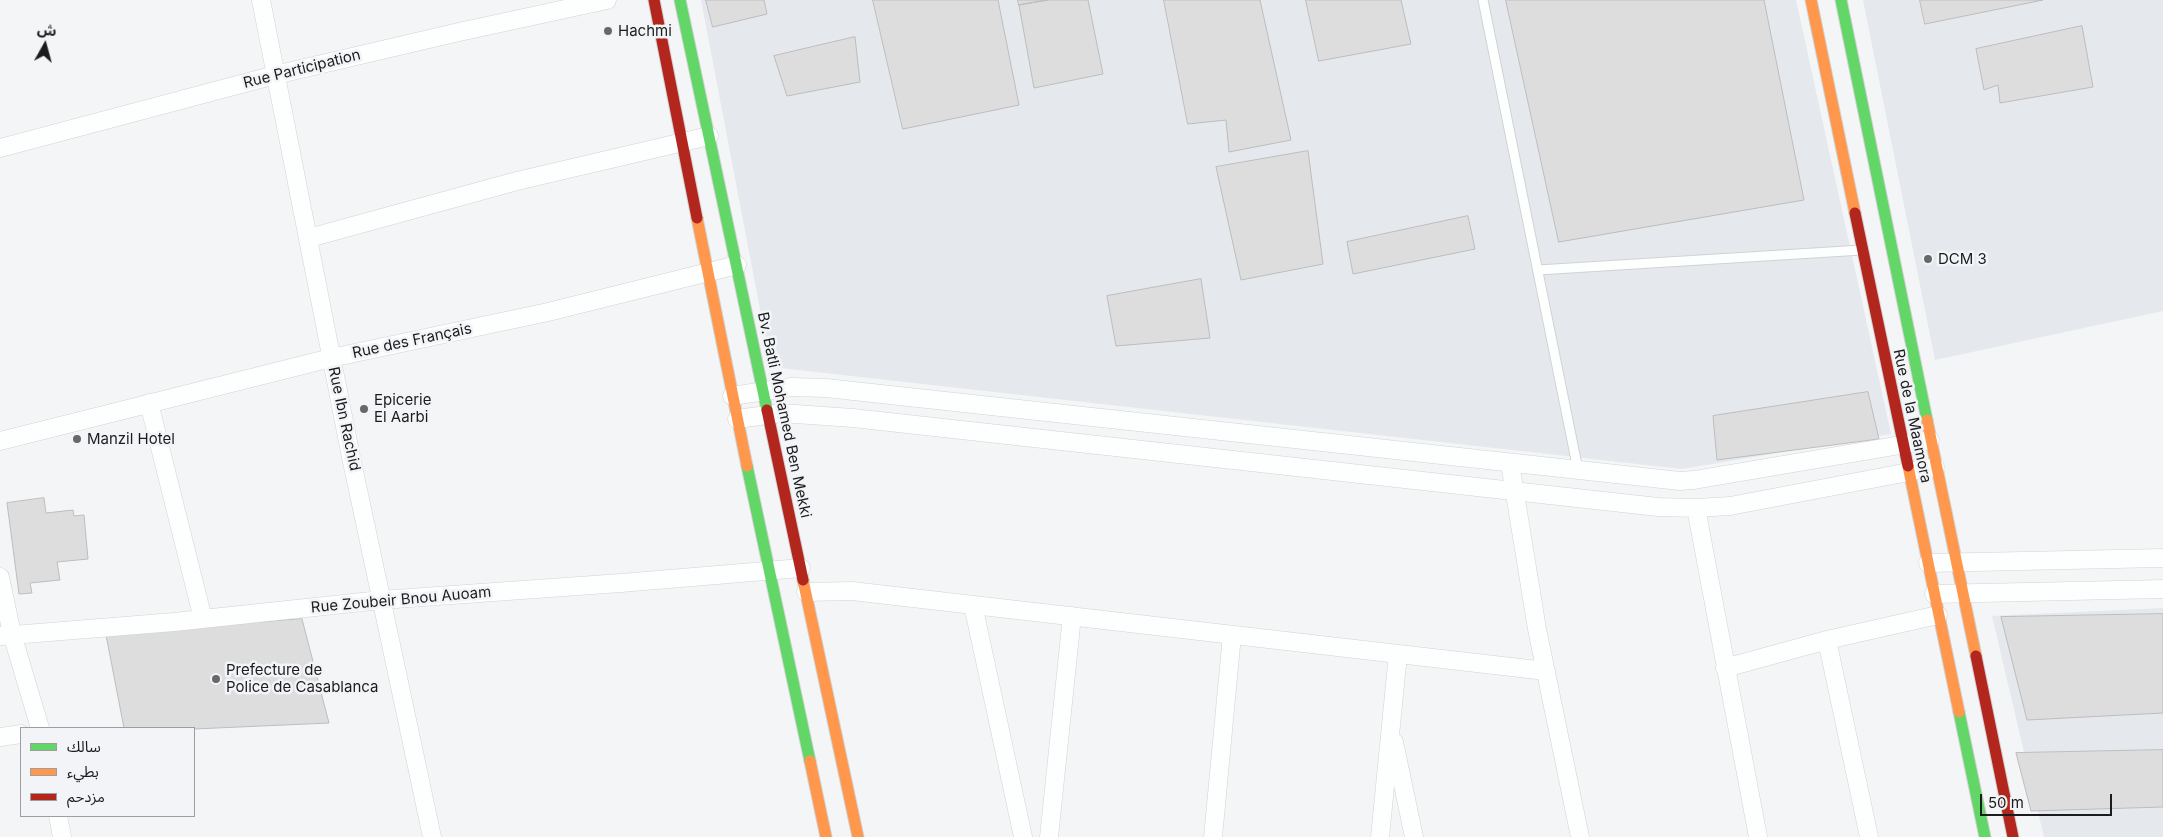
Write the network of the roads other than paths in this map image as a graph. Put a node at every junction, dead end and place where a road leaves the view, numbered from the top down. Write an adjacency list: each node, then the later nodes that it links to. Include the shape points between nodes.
1 (261, 0): 8 (street, Rue Ibn Rachid)
2 (606, 0): 8 (street, Rue Participation)
3 (654, 0): 10 (street)
4 (680, 0): 9 (street, Bv. Batli Mohamed Ben Mekki)
5 (1483, 0): 15 (lane)
6 (1811, 0): 13 (street, Rue de la Maamora)
7 (1840, 0): 23 (street, Rue de la Maamora)
8 (275, 75): 11 (street, Rue Participation); 12 (street, Rue Ibn Rachid)
9 (709, 136): 10 (street); 14 (street, Bv. Batli Mohamed Ben Mekki)
10 (683, 142): 12 (street, via 517,181); 16 (street)
11 (0, 148)
12 (309, 238): 17 (street, Rue Ibn Rachid)
13 (1862, 250): 15 (lane); 25 (street, Rue de la Maamora)
14 (738, 265): 16 (street, Rue des Français); 18 (street, Bv. Batli Mohamed Ben Mekki)
15 (1538, 270): 28 (lane)
16 (708, 272): 17 (street, Rue des Français, via 548,312); 19 (street)
17 (331, 358): 20 (street, Rue des Français); 42 (street, Rue Ibn Rachid)
18 (762, 390): 19 (street); 21 (street, Bv. Batli Mohamed Ben Mekki); 26 (street, via 826,388)
19 (732, 396): 22 (street)
20 (149, 403): 24 (street, Rue des Français); 46 (street)
21 (768, 415): 22 (street); 30 (street, via 852,418); 35 (street, Bv. Batli Mohamed Ben Mekki)
22 (737, 419): 36 (street)
23 (1930, 440): 25 (street); 27 (street, Rue de la Maamora)
24 (0, 441)
25 (1903, 445): 28 (street, via 1694,480 1662,480); 29 (street, Rue de la Maamora)
26 (1510, 463): 28 (street); 30 (street)
27 (1935, 467): 29 (street); 33 (street, Rue de la Maamora)
28 (1578, 470)
29 (1908, 473): 31 (street, via 1730,506); 34 (street, Rue de la Maamora)
30 (1515, 491): 31 (street, via 1658,507); 52 (street)
31 (1696, 508): 51 (street)
32 (2163, 558): 33 (street)
33 (1956, 562): 34 (street); 41 (street, Rue de la Maamora)
34 (1928, 563): 40 (street, Rue de la Maamora)
35 (801, 568): 36 (street, Rue Zoubeir Bnou Auoam); 39 (street, Bv. Batli Mohamed Ben Mekki)
36 (771, 571): 42 (street, Rue Zoubeir Bnou Auoam); 54 (street)
37 (0, 577): 47 (street)
38 (2163, 589): 41 (street)
39 (806, 592): 43 (street, via 852,591); 53 (street, Bv. Batli Mohamed Ben Mekki)
40 (1934, 594): 41 (street); 44 (street, Rue de la Maamora)
41 (1962, 594): 73 (street, Rue de la Maamora)
42 (381, 600): 46 (street, Rue Zoubeir Bnou Auoam); 61 (street, Rue Ibn Rachid)
43 (973, 605): 45 (street); 64 (street)
44 (1938, 615): 49 (street); 72 (street, Rue de la Maamora)
45 (1072, 616): 48 (street); 65 (street)
46 (203, 619): 47 (street, Rue Zoubeir Bnou Auoam)
47 (6, 635): 56 (street)
48 (1232, 635): 50 (street); 66 (street)
49 (1827, 640): 51 (street); 71 (street)
50 (1398, 654): 52 (street); 55 (street)
51 (1725, 668): 70 (street)
52 (1546, 670): 69 (street)
53 (830, 704): 54 (street); 63 (street, Bv. Batli Mohamed Ben Mekki)
54 (807, 709): 62 (street)
55 (1391, 726): 67 (street); 68 (street)
56 (40, 727)
57 (20, 734): 58 (street)
58 (0, 737)
59 (58, 817): 60 (street)
60 (62, 837)
61 (432, 837)
62 (826, 837)
63 (858, 837)
64 (1023, 837)
65 (1049, 837)
66 (1213, 837)
67 (1380, 837)
68 (1414, 837)
69 (1580, 837)
70 (1758, 837)
71 (1869, 837)
72 (1985, 837)
73 (2013, 837)

